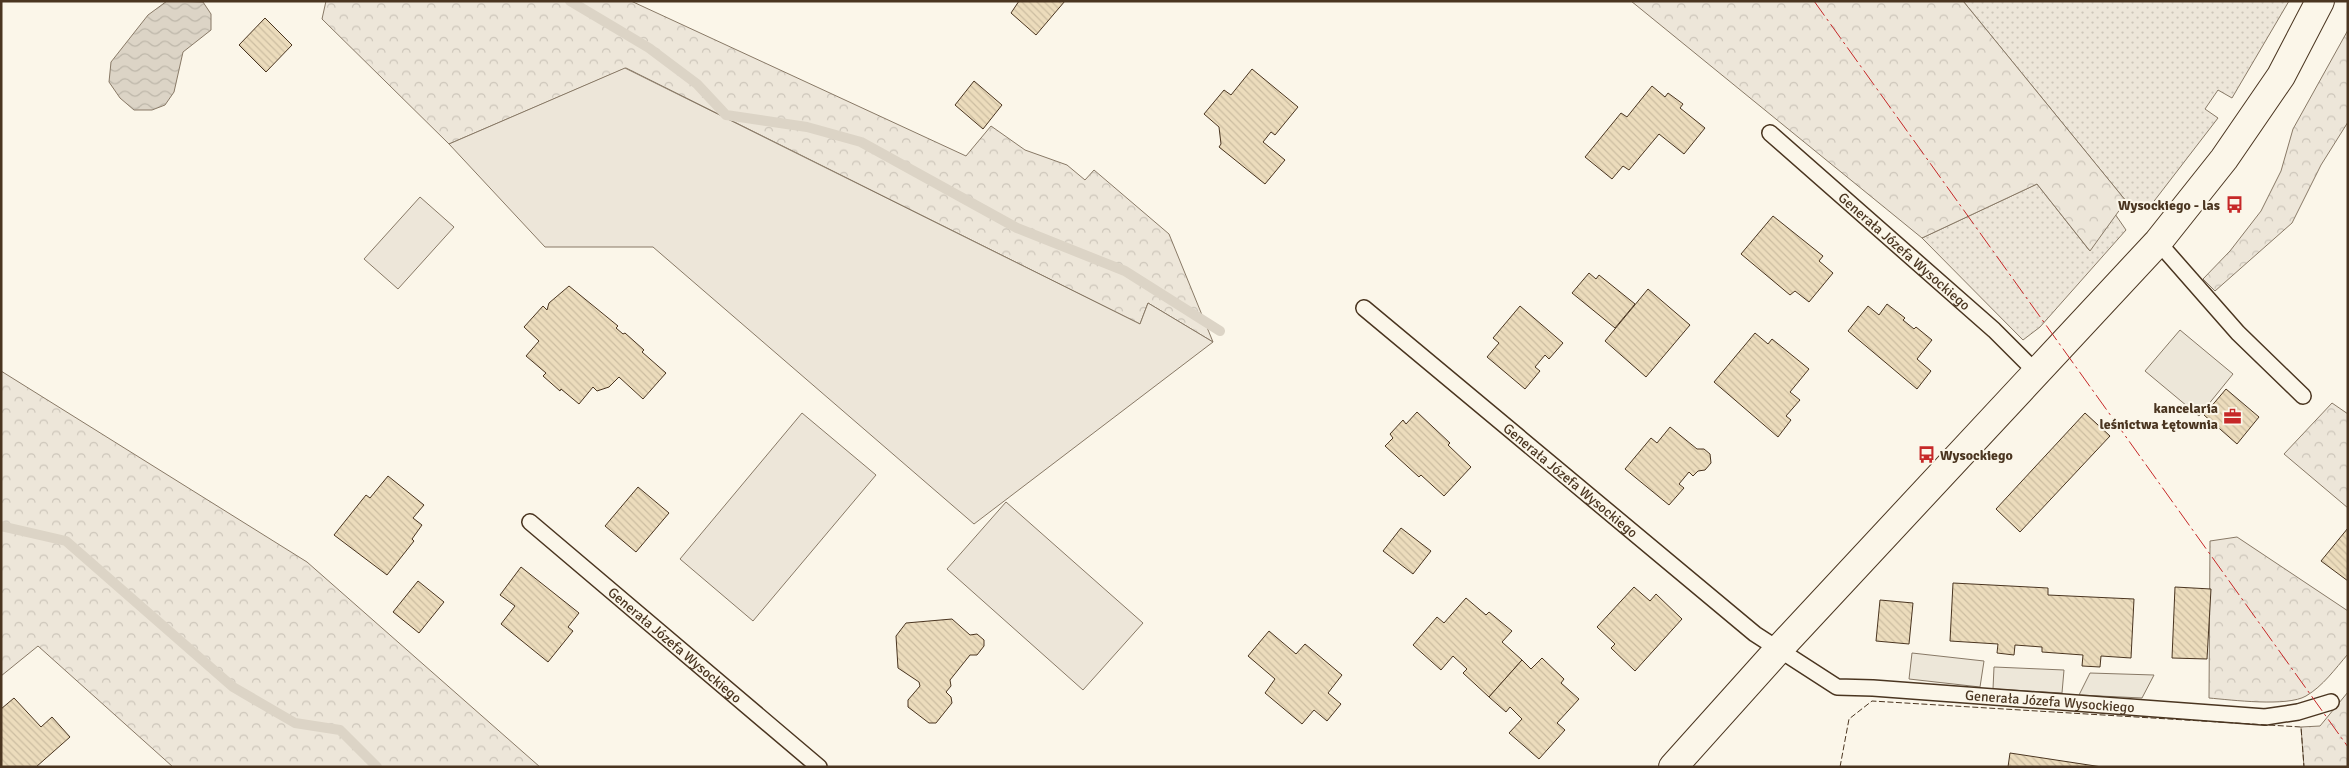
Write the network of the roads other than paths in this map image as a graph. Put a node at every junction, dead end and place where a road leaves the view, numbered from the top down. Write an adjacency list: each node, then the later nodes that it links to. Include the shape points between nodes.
1 (2320, 1): 3 (street, via 2281,76 2224,159)
2 (1770, 132): 5 (lane, Generała Józefa Wysockiego, via 1994,330)
3 (2158, 242): 5 (street); 6 (lane, via 2238,333)
4 (1364, 308): 8 (lane, Generała Józefa Wysockiego)
5 (2036, 372): 8 (street)
6 (2303, 396)
7 (530, 522): 10 (lane, Generała Józefa Wysockiego)
8 (1778, 650): 9 (lane, Generała Józefa Wysockiego, via 1837,688 2265,717); 11 (street)
9 (2331, 702)
10 (819, 767)
11 (1673, 767)

